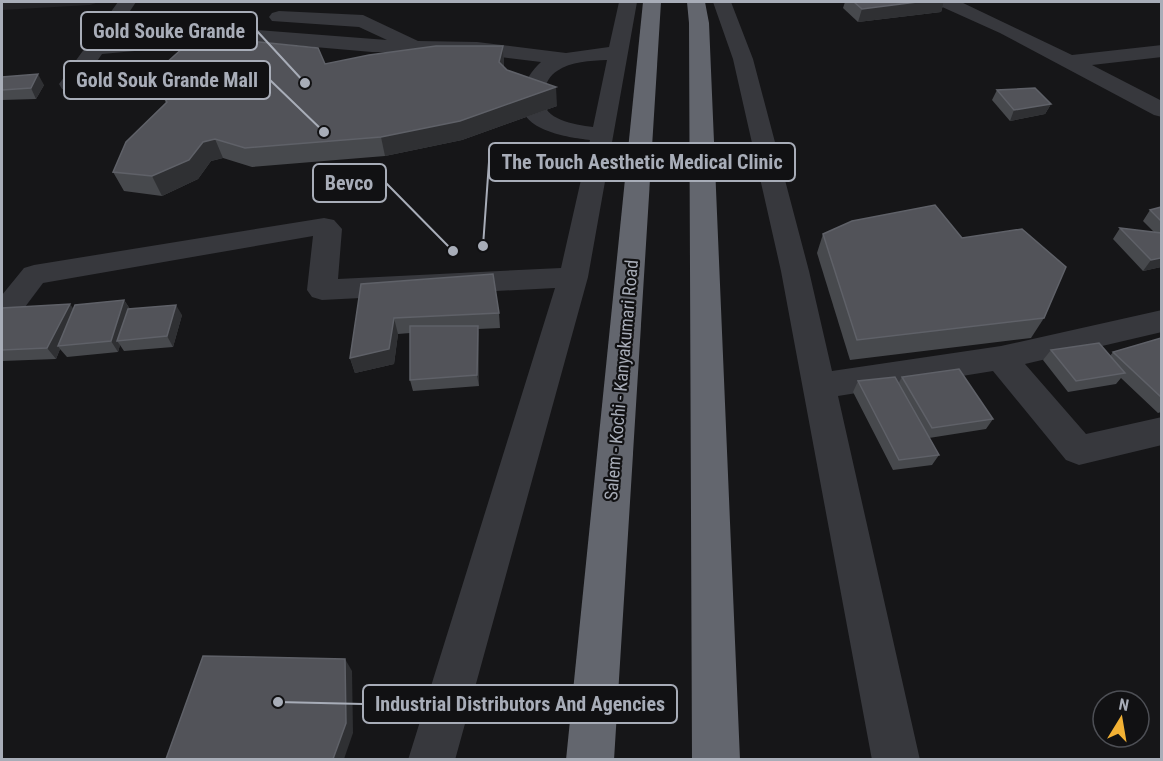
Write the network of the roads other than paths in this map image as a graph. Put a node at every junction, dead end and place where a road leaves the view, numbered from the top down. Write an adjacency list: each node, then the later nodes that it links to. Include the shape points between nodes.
1 (127, 2): 9 (street)
2 (628, 2): 11 (street)
3 (652, 2): 24 (highway, Salem - Kochi - Kanyakumari Road)
4 (696, 2): 25 (highway)
5 (722, 2): 21 (street, via 743,59)
6 (947, 2): 13 (street)
7 (260, 16): 8 (street, via 363,21)
8 (416, 46): 9 (street, via 244,35); 12 (street, via 477,48)
9 (95, 48): 14 (street)
10 (1161, 51): 13 (street)
11 (619, 52): 12 (street); 16 (street)
12 (565, 59): 16 (street, via 548,67 538,79 531,95 534,109 542,120 559,129)
13 (1071, 61): 15 (street)
14 (70, 84)
15 (1161, 110)
16 (603, 135): 17 (street)
17 (573, 277): 18 (street, via 322,290 328,229 324,226 34,275); 23 (street)
18 (2, 315)
19 (1161, 321): 20 (street)
20 (1001, 358): 21 (street); 22 (street, via 1079,450)
21 (819, 386): 26 (street)
22 (1161, 431)
23 (431, 759)
24 (590, 759)
25 (717, 759)
26 (896, 759)

